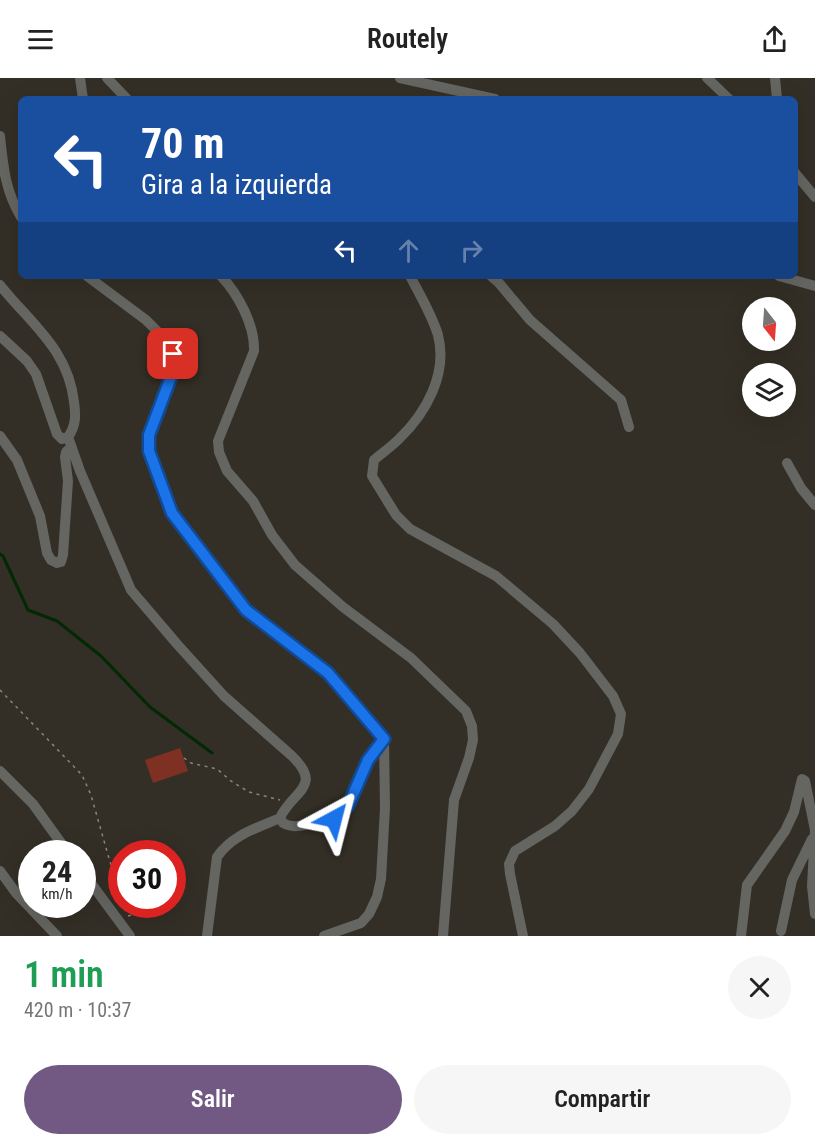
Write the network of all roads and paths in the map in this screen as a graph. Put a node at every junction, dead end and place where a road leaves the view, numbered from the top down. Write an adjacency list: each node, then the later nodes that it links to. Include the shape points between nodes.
1 (80, 78): 6 (street)
2 (107, 78): 7 (street)
3 (400, 78): 8 (street)
4 (707, 78): 9 (street)
5 (775, 78): 10 (street)
6 (83, 96)
7 (124, 96)
8 (481, 96)
9 (726, 96)
10 (777, 96)
11 (0, 136): 14 (street, via 6,183)
12 (798, 177): 13 (street)
13 (815, 197)
14 (18, 212)
15 (91, 279): 29 (street, via 147,320 173,354 174,369 149,435 149,451 172,513 246,610 328,673)
16 (223, 279): 49 (street, via 255,340 219,441 227,471 253,501 295,565 343,608 411,658 470,718 473,740 454,800)
17 (411, 279): 50 (street, via 438,335 440,367 426,405 398,440 374,460 372,476 402,523 496,576 553,624 613,696 621,714 618,734 589,789 555,826 510,858)
18 (494, 279): 23 (street, via 530,320 621,400)
19 (790, 279): 21 (street)
20 (0, 285): 25 (street, via 46,336 64,364 76,417)
21 (815, 286)
22 (0, 336): 25 (street, via 31,368 57,434)
23 (629, 427)
24 (0, 436): 25 (street, via 17,460 40,516 47,554 57,563 63,555 68,481 65,457)
25 (70, 442): 33 (street, via 131,590 224,696 306,773 300,794)
26 (787, 464): 27 (street)
27 (815, 505)
28 (0, 690): 38 (path, via 82,775)
29 (384, 739): 35 (street, via 368,760 348,806 334,819 290,827); 48 (street, via 386,808 377,897 361,923)
30 (184, 758): 33 (path, via 217,769 249,792 280,800)
31 (0, 771): 37 (street, via 33,804)
32 (815, 793): 34 (street)
33 (287, 807): 35 (street)
34 (809, 807): 36 (street); 51 (street, via 802,779 785,831 747,885)
35 (280, 818): 47 (street, via 237,837 217,856)
36 (814, 838): 42 (street); 44 (street, via 792,880)
37 (59, 840)
38 (108, 855)
39 (0, 871): 45 (street)
40 (96, 890): 41 (street)
41 (108, 906)
42 (815, 914)
43 (117, 918): 46 (street)
44 (781, 931)
45 (57, 936)
46 (130, 936)
47 (207, 936)
48 (324, 936)
49 (444, 936)
50 (522, 936)
51 (741, 936)

